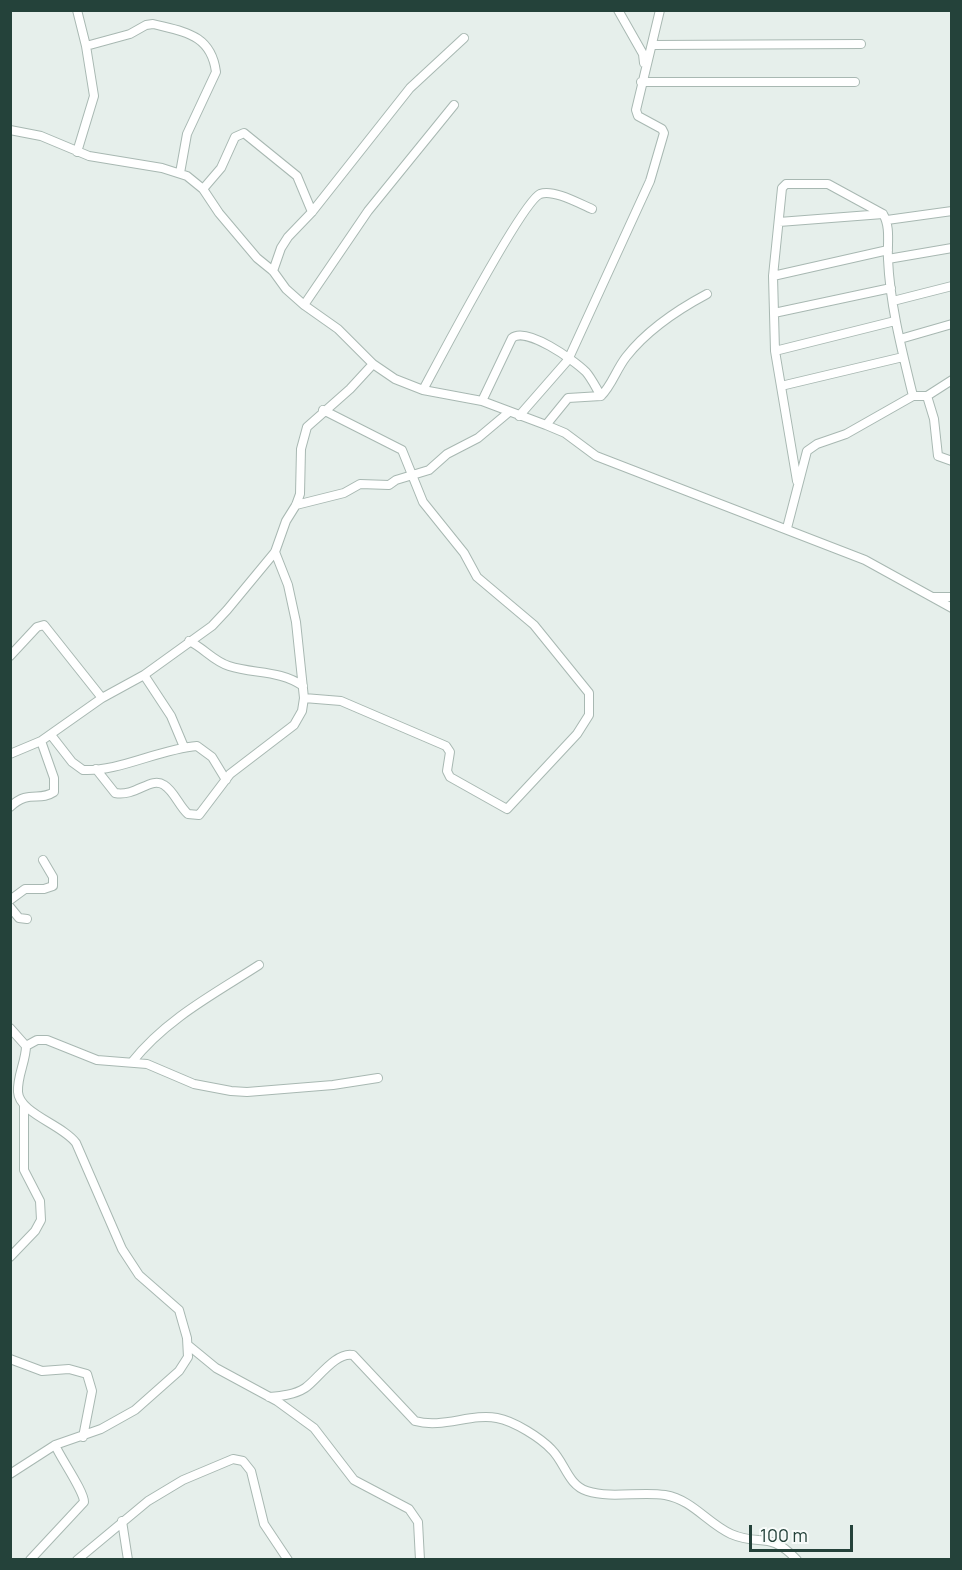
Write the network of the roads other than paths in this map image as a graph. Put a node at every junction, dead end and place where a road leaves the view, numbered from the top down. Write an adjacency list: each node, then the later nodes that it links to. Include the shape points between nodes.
1 (77, 10): 7 (street)
2 (618, 10): 8 (street, via 643,54)
3 (660, 10): 6 (street)
4 (465, 38): 18 (street, via 410,88)
5 (861, 44): 6 (street)
6 (652, 45): 8 (street)
7 (86, 46): 13 (street, via 94,96); 14 (street, via 130,34 146,24 195,34 205,45 216,72 187,134)
8 (645, 68): 9 (street)
9 (641, 82): 10 (street); 36 (street, via 638,116 663,129 663,139 650,181)
10 (855, 82)
11 (454, 105): 29 (street, via 368,212)
12 (10, 130): 13 (street, via 41,136)
13 (76, 152): 14 (street)
14 (180, 173): 15 (street)
15 (203, 189): 18 (street, via 221,168 235,137 244,133 297,176); 23 (street, via 226,222)
16 (592, 209): 40 (street, via 549,193 535,198)
17 (951, 211): 19 (street)
18 (312, 212): 23 (street, via 281,248)
19 (885, 217): 20 (street); 20 (street, via 834,186 786,184 782,188); 22 (street)
20 (778, 222): 24 (street)
21 (951, 248): 22 (street)
22 (888, 254): 24 (street); 26 (street)
23 (273, 271): 29 (street)
24 (773, 276): 30 (street)
25 (951, 286): 28 (street)
26 (891, 288): 28 (street); 30 (street)
27 (707, 294): 41 (street, via 657,326 627,356)
28 (893, 301): 31 (street)
29 (303, 305): 37 (street, via 338,329)
30 (774, 313): 34 (street)
31 (896, 321): 33 (street); 34 (street)
32 (951, 324): 33 (street)
33 (900, 339): 35 (street)
34 (775, 351): 39 (street)
35 (903, 357): 39 (street); 42 (street)
36 (568, 360): 41 (street, via 585,371); 44 (street, via 534,336 517,334); 47 (street)
37 (373, 364): 40 (street, via 395,379); 45 (street)
38 (951, 380): 43 (street)
39 (781, 386): 51 (street)
40 (423, 390): 44 (street)
41 (601, 396): 48 (street, via 567,398)
42 (913, 396): 43 (street); 51 (street, via 807,451)
43 (927, 396): 49 (street, via 938,456)
44 (482, 401): 46 (street)
45 (323, 410): 50 (street, via 397,446 406,457); 52 (street, via 304,434)
46 (509, 412): 47 (street); 50 (street, via 429,470)
47 (519, 416): 48 (street)
48 (546, 424): 53 (street, via 605,459)
49 (951, 461)
50 (411, 476): 52 (street, via 389,485 360,484 345,493); 63 (street, via 423,502 464,553 477,577 517,608 586,687 589,715 569,743 507,809 450,777 450,752 446,746 341,701)
51 (797, 482): 53 (street)
52 (296, 505): 54 (street)
53 (787, 528): 55 (street, via 875,565)
54 (275, 552): 58 (street, via 212,626); 61 (street, via 296,622)
55 (933, 597): 56 (street); 57 (street)
56 (951, 597)
57 (951, 608)
58 (189, 641): 60 (street); 61 (street, via 218,662 286,676)
59 (10, 656): 62 (street, via 37,627 44,626)
60 (144, 675): 62 (street); 66 (street, via 171,716)
61 (303, 686): 63 (street)
62 (102, 698): 64 (street)
63 (304, 698): 69 (street, via 294,725)
64 (51, 735): 65 (street); 68 (street, via 77,768)
65 (41, 741): 67 (street); 70 (street, via 54,777 54,792 48,796 26,796)
66 (184, 747): 68 (street); 69 (street, via 205,750)
67 (10, 754)
68 (96, 769): 69 (street, via 115,793 128,795 151,783 167,786 184,810 193,815 204,811)
69 (226, 780)
70 (10, 807)
71 (43, 860): 72 (street, via 53,877 53,886 25,889)
72 (10, 900)
73 (10, 907): 74 (street, via 15,915)
74 (27, 919)
75 (259, 965): 78 (street, via 158,1033)
76 (10, 1028): 77 (street)
77 (26, 1046): 78 (street, via 42,1039 97,1060); 80 (street, via 18,1093)
78 (132, 1062): 79 (street, via 147,1064 194,1084 247,1092)
79 (378, 1078)
80 (24, 1105): 81 (street, via 24,1170 40,1202 41,1220); 82 (street, via 76,1143 122,1249 139,1275 179,1310)
81 (10, 1257)
82 (188, 1345): 84 (street, via 216,1368); 85 (street, via 184,1365 146,1400 117,1421)
83 (10, 1359): 85 (street, via 42,1371 87,1374 92,1391)
84 (269, 1397): 89 (street, via 314,1428 354,1480 409,1509 418,1522); 94 (street, via 304,1389 349,1353 373,1373 415,1421 498,1418 552,1449 572,1480 584,1490 680,1498 730,1534 775,1541)
85 (83, 1437): 86 (street)
86 (55, 1445): 87 (street); 90 (street, via 84,1502)
87 (10, 1474)
88 (122, 1521): 91 (street); 92 (street); 93 (street, via 183,1480 220,1463 238,1460 251,1471 264,1524)
89 (419, 1558)
90 (30, 1560)
91 (77, 1560)
92 (128, 1560)
93 (288, 1560)
94 (797, 1560)

